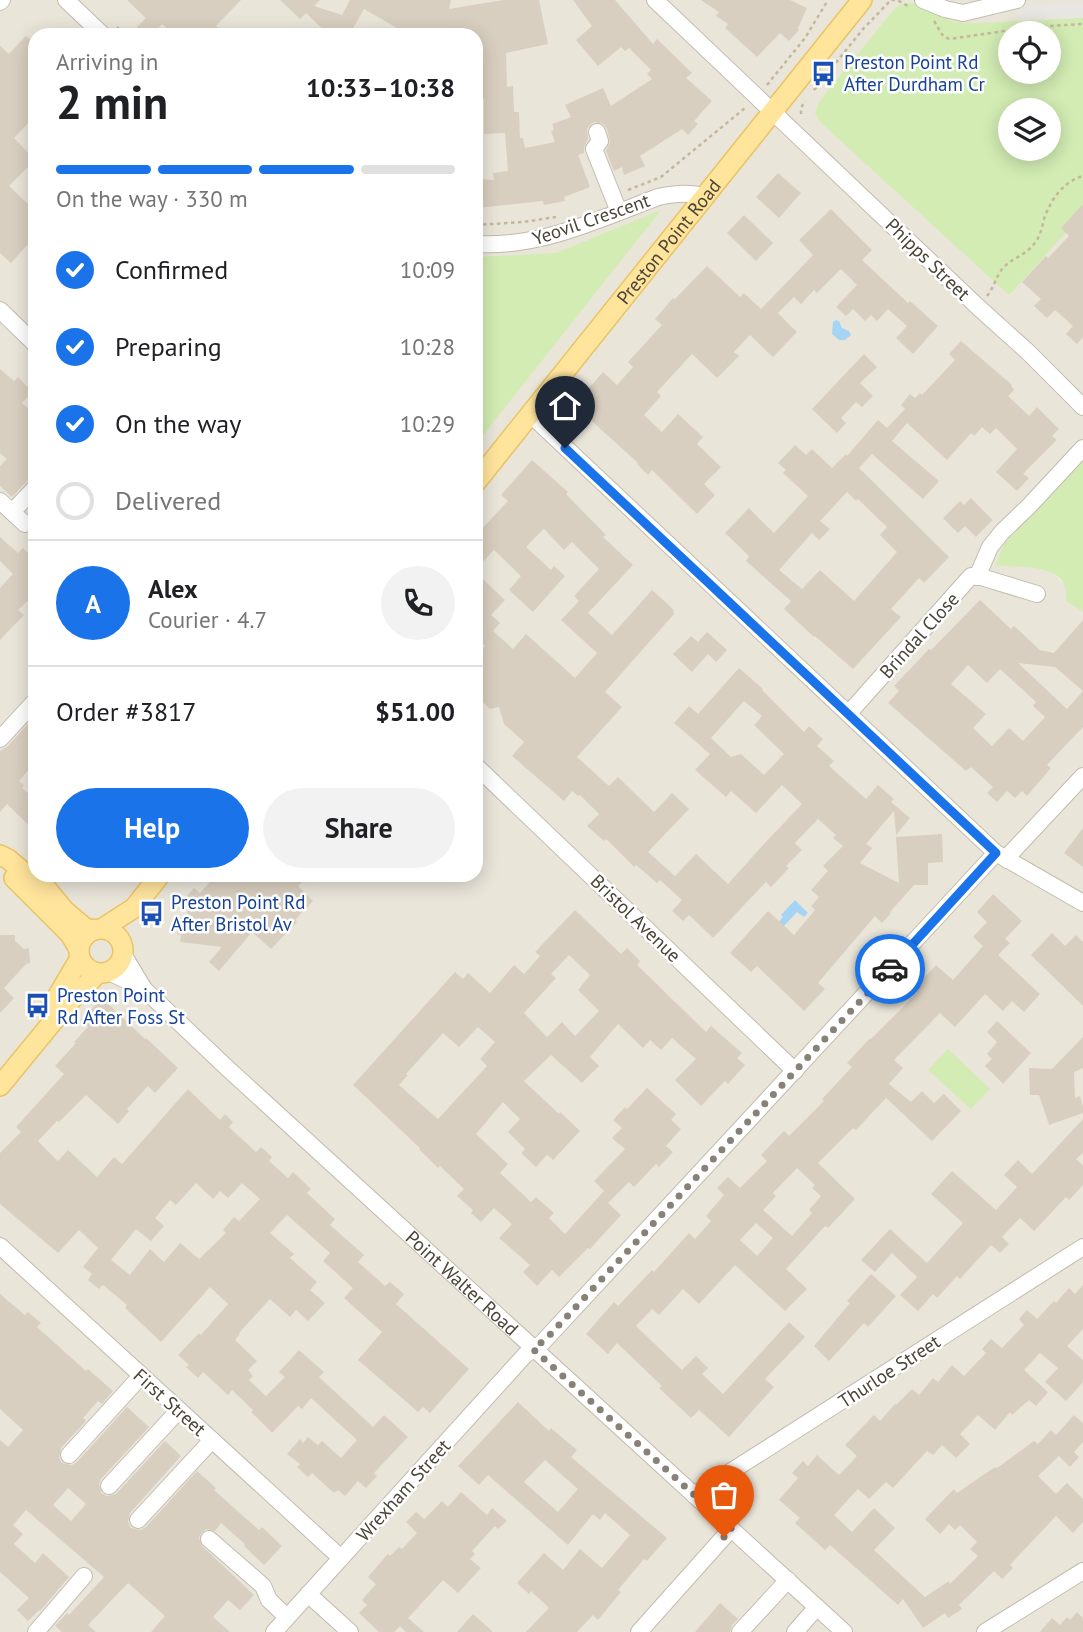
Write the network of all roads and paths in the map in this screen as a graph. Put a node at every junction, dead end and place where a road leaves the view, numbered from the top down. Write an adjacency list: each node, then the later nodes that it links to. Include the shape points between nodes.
1 (66, 0): 9 (street)
2 (655, 0): 11 (street, Phipps Street)
3 (828, 0): 11 (path, via 805,38)
4 (862, 0): 13 (main road, Preston Point Road)
5 (1017, 0): 6 (street, via 963,13)
6 (919, 5): 10 (path, via 891,0)
7 (930, 16): 8 (path, via 939,32 950,39)
8 (1083, 23)
9 (96, 28)
10 (813, 91)
11 (761, 92): 13 (street, Phipps Street); 18 (path, via 661,177)
12 (804, 102): 14 (path)
13 (773, 111): 17 (main road, Preston Point Road); 22 (street, Phipps Street)
14 (801, 114)
15 (597, 132): 18 (street, via 600,141 594,149)
16 (1083, 176): 22 (path, via 1061,188 1035,244 1003,268)
17 (705, 196): 18 (street, Yeovil Crescent, via 689,192); 26 (main road, Preston Point Road)
18 (616, 204): 21 (street, Yeovil Crescent, via 572,229 528,242)
19 (556, 217): 20 (path)
20 (483, 225)
21 (483, 245)
22 (978, 307): 25 (street, Phipps Street)
23 (0, 310): 24 (street)
24 (28, 337)
25 (1083, 407)
26 (531, 415): 28 (main road, Preston Point Road); 35 (street)
27 (1083, 448): 32 (street, via 1002,532)
28 (483, 473)
29 (28, 493): 30 (street)
30 (6, 507): 31 (street)
31 (25, 524)
32 (976, 576): 33 (street, Brindal Close); 35 (street, Brindal Close, via 971,576)
33 (1037, 594)
34 (28, 709): 36 (street)
35 (849, 713): 40 (street)
36 (0, 739)
37 (483, 773): 52 (street, Bristol Avenue)
38 (1083, 776): 40 (street, Wrexham Street, via 1011,853)
39 (0, 855): 42 (main road, Point Walter Road)
40 (1001, 857): 45 (street); 52 (street, Wrexham Street)
41 (0, 865): 49 (main road, Point Walter Road, via 70,934)
42 (28, 876)
43 (37, 882): 47 (main road, Point Walter Road, via 85,928)
44 (154, 882): 46 (main road)
45 (1083, 903)
46 (134, 908): 47 (main road); 48 (main road)
47 (98, 929): 48 (main road, Point Walter Road, via 115,933); 49 (main road, via 83,938)
48 (123, 949): 50 (main road, via 118,965); 51 (street, Point Walter Road)
49 (80, 954): 50 (main road, Point Walter Road, via 87,968); 53 (main road, via 52,1006)
50 (104, 972): 51 (street, Point Walter Road); 54 (main road, via 69,1002)
51 (144, 989): 57 (street, Point Walter Road)
52 (796, 1071): 57 (street, Wrexham Street)
53 (0, 1073)
54 (0, 1086)
55 (0, 1246): 58 (street, First Street)
56 (1083, 1247): 63 (street, Thurloe Street)
57 (533, 1349): 63 (street, Point Walter Road); 67 (street, Wrexham Street)
58 (142, 1376): 59 (street, First Street); 61 (street)
59 (179, 1410): 60 (street, First Street); 62 (street)
60 (212, 1440): 64 (street); 67 (street, First Street)
61 (69, 1455)
62 (109, 1486)
63 (694, 1495): 65 (street, Point Walter Road)
64 (138, 1520)
65 (732, 1529): 70 (street, Point Walter Road); 77 (street)
66 (209, 1539): 73 (street, via 263,1586 269,1600)
67 (341, 1558): 71 (street, Wrexham Street)
68 (1083, 1571): 81 (street)
69 (85, 1576): 74 (street)
70 (788, 1580): 72 (street, Point Walter Road); 78 (street)
71 (308, 1594): 73 (street, Wrexham Street); 76 (street)
72 (817, 1607): 79 (street); 80 (street, Point Walter Road)
73 (287, 1618): 75 (street, Wrexham Street)
74 (36, 1632)
75 (274, 1632)
76 (350, 1632)
77 (639, 1632)
78 (740, 1632)
79 (794, 1632)
80 (844, 1632)
81 (985, 1632)

